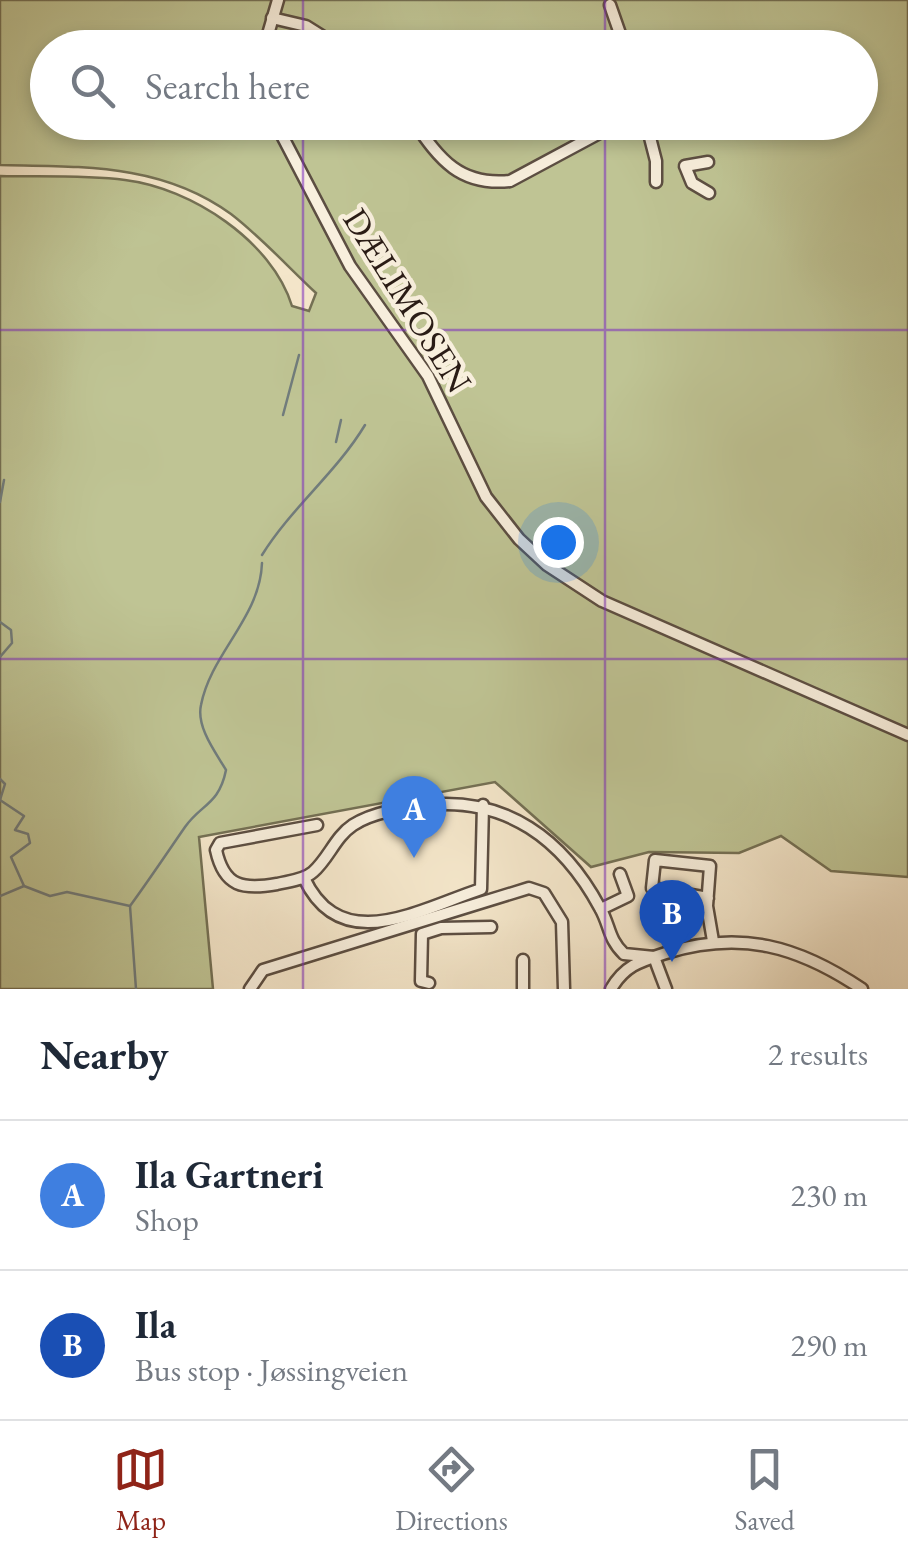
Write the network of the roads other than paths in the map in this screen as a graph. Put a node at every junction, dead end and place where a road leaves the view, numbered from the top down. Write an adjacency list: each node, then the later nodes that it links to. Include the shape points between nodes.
1 (278, 0): 3 (street)
2 (610, 5): 6 (street)
3 (272, 18): 4 (street); 5 (street)
4 (269, 30)
5 (313, 30)
6 (619, 30)
7 (284, 140): 14 (street, DÆLIMOSEN, via 350,266 428,376 486,498 547,565 602,601)
8 (428, 140): 9 (street, via 453,171 490,183 510,181)
9 (586, 140)
10 (649, 140): 12 (street)
11 (708, 162): 13 (street, via 684,166 692,183)
12 (656, 182)
13 (709, 193)
14 (908, 735)
15 (482, 805): 18 (street, via 425,806 358,822); 18 (street, via 481,889 386,920 357,922 322,908); 20 (street, via 512,816 551,845)
16 (317, 825): 18 (street, via 216,847 221,870 238,886)
17 (620, 874): 20 (street, via 628,896)
18 (304, 878)
19 (708, 898): 19 (street, via 652,888 654,860 710,866); 22 (street)
20 (601, 909): 23 (street, via 608,937 624,954)
21 (491, 928): 25 (street, via 441,928 420,936 421,981)
22 (713, 941): 23 (street); 31 (street, via 790,950)
23 (654, 957): 29 (street, via 623,969); 30 (street)
24 (523, 960): 27 (street)
25 (429, 983)
26 (250, 989): 28 (street, via 263,970 529,888 544,893 562,922)
27 (524, 989)
28 (564, 989)
29 (611, 989)
30 (666, 989)
31 (862, 989)

